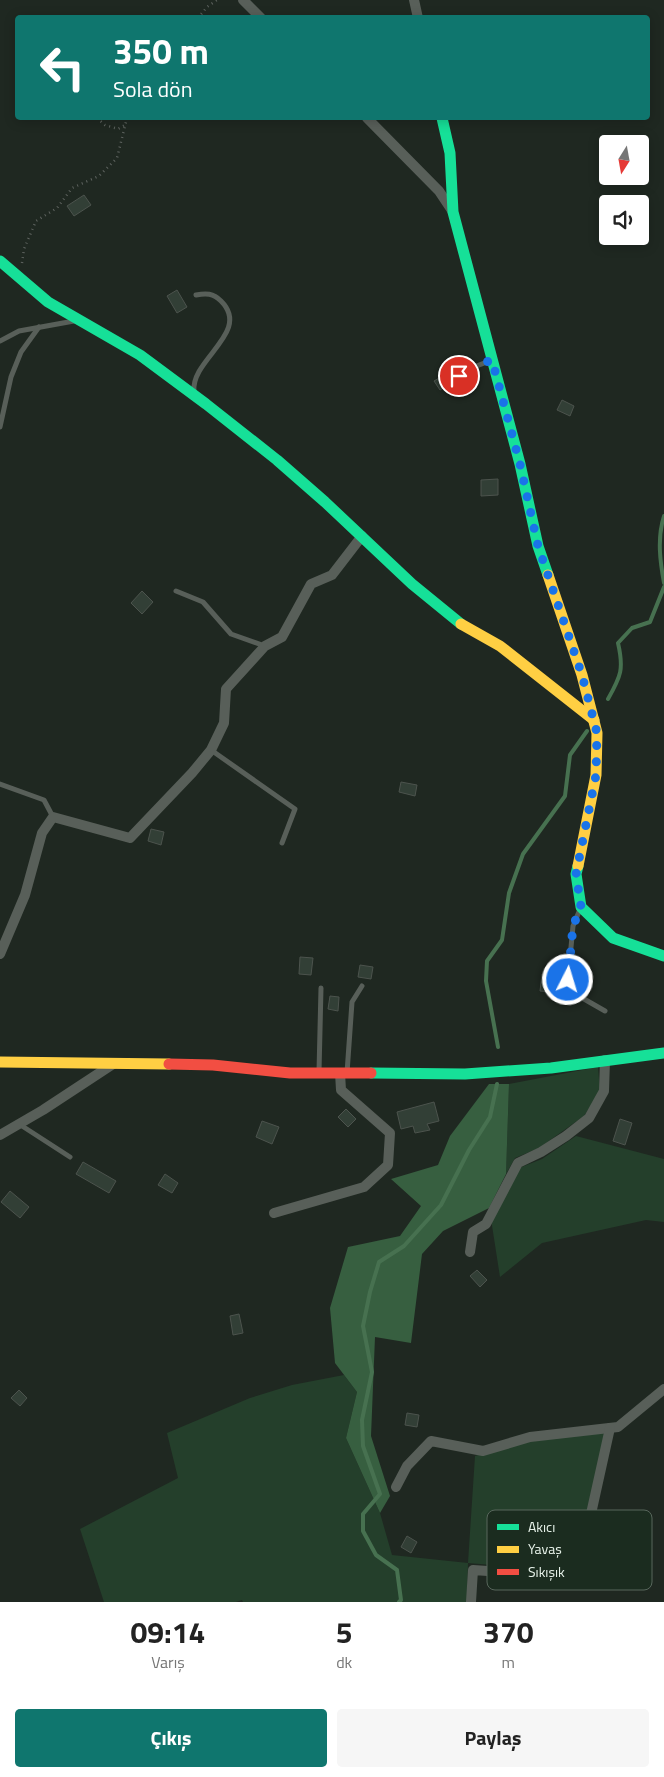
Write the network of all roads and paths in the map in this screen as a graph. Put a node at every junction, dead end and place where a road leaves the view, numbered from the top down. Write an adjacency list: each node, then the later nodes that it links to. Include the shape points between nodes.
1 (217, 0): 4 (path)
2 (243, 0): 5 (street)
3 (414, 0): 6 (street)
4 (200, 15)
5 (258, 15)
6 (417, 15)
7 (99, 120): 11 (path, via 118,129)
8 (126, 120): 11 (path)
9 (369, 120): 12 (street, via 438,191)
10 (442, 120): 12 (street, via 450,153)
11 (124, 126): 14 (path, via 116,158 98,176 72,188 57,208 36,221 24,250)
12 (453, 212): 19 (street)
13 (0, 261): 14 (street)
14 (20, 278): 16 (street, via 48,302)
15 (196, 295): 21 (lane, via 207,293 219,299 227,307 230,319 226,336 196,376)
16 (79, 320): 17 (lane); 21 (street, via 140,355)
17 (39, 327): 18 (lane, via 19,331); 22 (lane, via 21,352)
18 (0, 341)
19 (492, 360): 20 (lane); 26 (street, via 538,546)
20 (459, 376)
21 (194, 396): 23 (street, via 277,460)
22 (0, 427)
23 (362, 536): 25 (street, via 332,575 311,584 282,637); 26 (street, via 457,622 500,646)
24 (176, 591): 25 (lane, via 204,602 231,634)
25 (265, 646): 27 (street, via 226,689 224,724)
26 (594, 720): 31 (street, via 597,733 596,775 576,874)
27 (211, 750): 29 (street, via 130,838); 30 (lane, via 295,809)
28 (0, 784): 29 (lane, via 44,800)
29 (53, 817): 32 (street, via 42,833 25,895)
30 (282, 844)
31 (581, 907): 33 (street, via 612,938); 36 (lane, via 573,926 568,980 584,999)
32 (0, 954)
33 (664, 956)
34 (362, 986): 42 (lane, via 352,1002)
35 (322, 988): 41 (lane)
36 (605, 1011)
37 (664, 1053): 38 (street)
38 (605, 1060): 42 (street, via 551,1068 465,1074); 47 (street, via 604,1091 589,1118 541,1152 518,1163 486,1224 474,1232)
39 (0, 1062): 40 (street)
40 (114, 1064): 41 (street, via 213,1065); 43 (street)
41 (319, 1073): 42 (street)
42 (344, 1073): 46 (street, via 341,1090 390,1133 388,1165 364,1187)
43 (19, 1124): 44 (street); 45 (lane)
44 (0, 1135)
45 (70, 1157)
46 (274, 1213)
47 (470, 1252)
48 (664, 1389): 49 (street, via 618,1427)
49 (610, 1428): 50 (street, via 530,1437 483,1451 431,1441 407,1466); 51 (street)
50 (396, 1487)
51 (592, 1510)
52 (487, 1571): 53 (street, via 473,1570)
53 (471, 1602)

